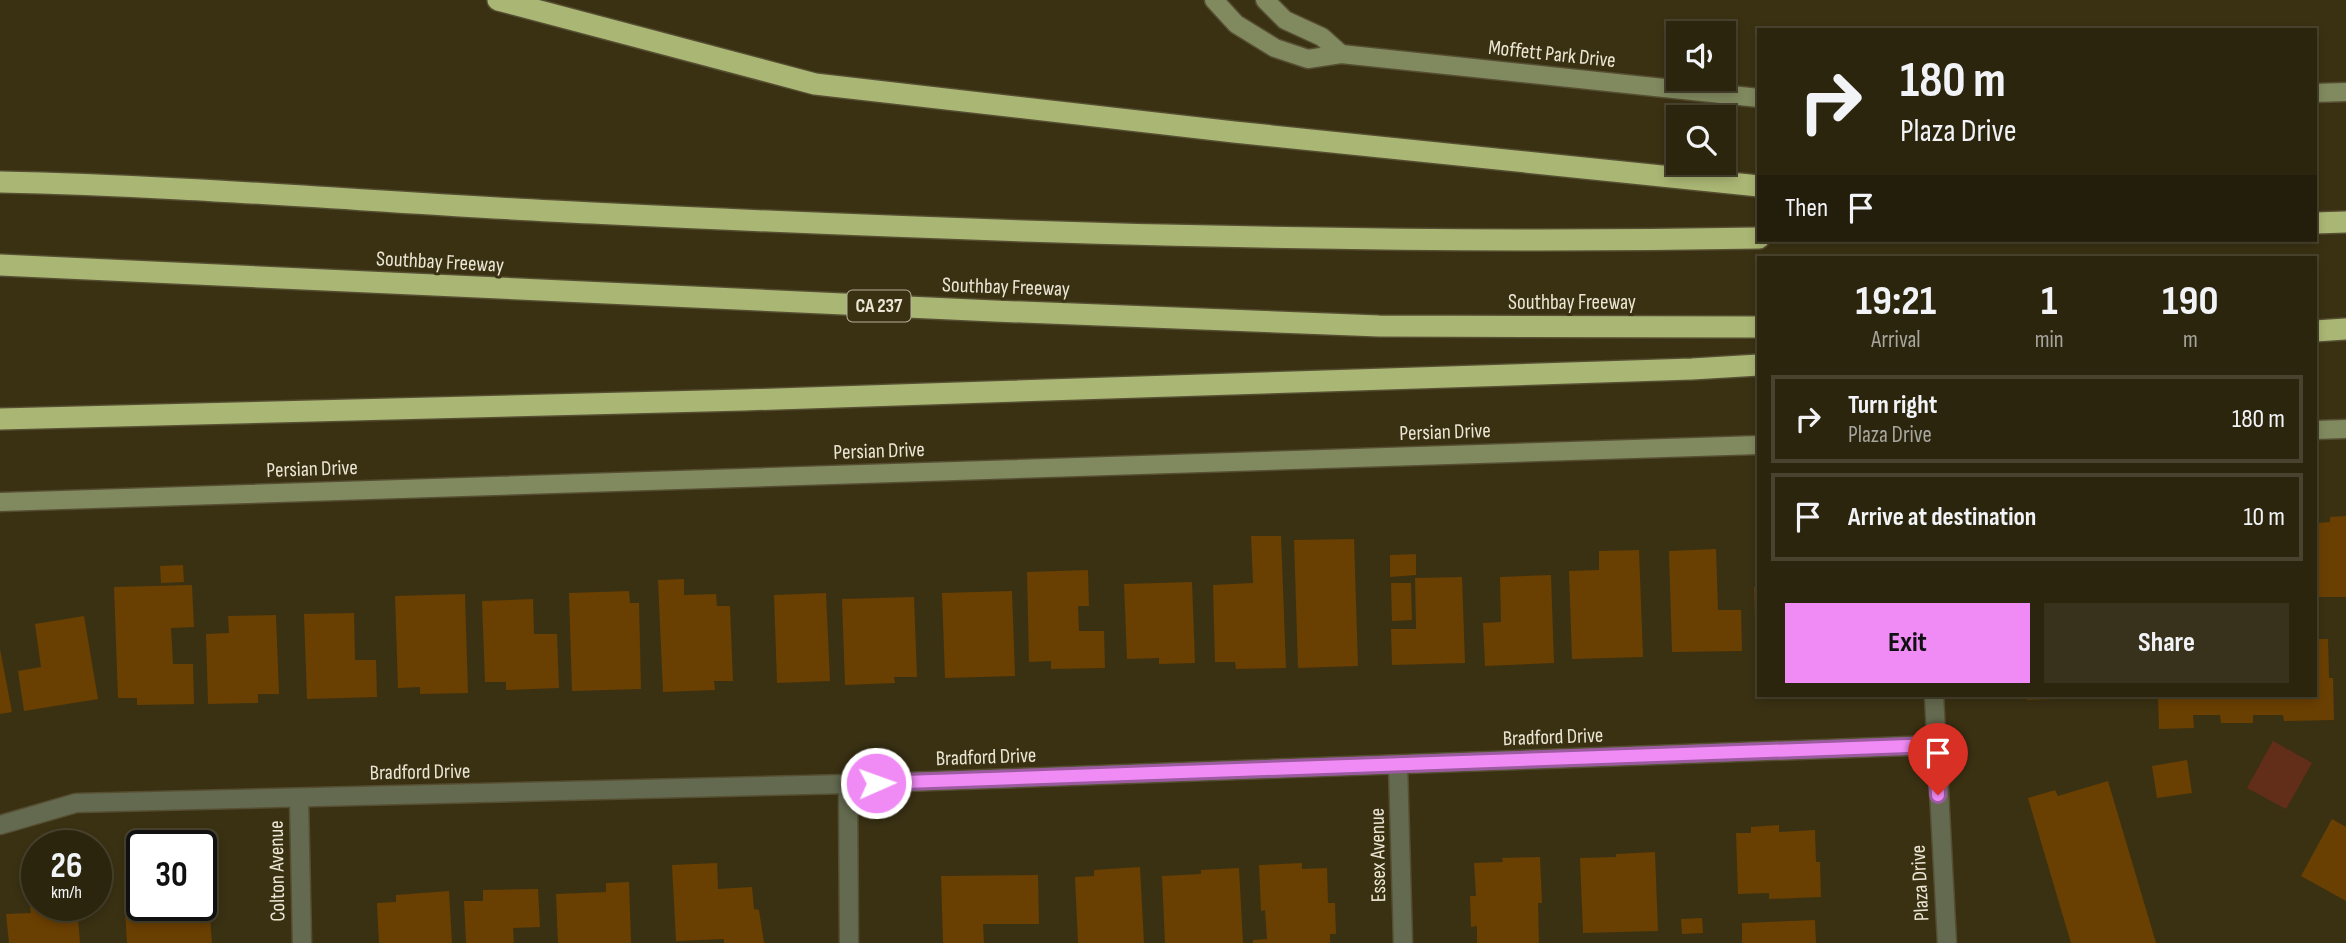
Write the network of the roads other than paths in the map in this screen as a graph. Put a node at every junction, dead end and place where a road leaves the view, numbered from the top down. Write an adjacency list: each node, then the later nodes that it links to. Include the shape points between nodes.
1 (498, 0): 9 (highway, via 815,84)
2 (1214, 0): 4 (street, Moffett Park Drive, via 1236,24 1275,48 1308,59)
3 (1265, 0): 4 (street, via 1285,20 1322,37)
4 (1341, 54): 7 (street, Moffett Park Drive)
5 (2346, 92): 6 (street)
6 (2317, 93)
7 (1757, 98)
8 (0, 182): 12 (highway, via 1021,231 1377,241)
9 (1757, 186)
10 (2346, 222): 11 (highway)
11 (2317, 223)
12 (1757, 239)
13 (0, 265): 14 (highway, Southbay Freeway / CA 237, via 1379,326)
14 (1757, 327)
15 (2346, 329): 16 (highway)
16 (2317, 331)
17 (1757, 365): 18 (highway, via 758,400)
18 (0, 419)
19 (2346, 429): 20 (street)
20 (2317, 430)
21 (1757, 445): 22 (street, Persian Drive)
22 (0, 502)
23 (1934, 697): 24 (street, Plaza Drive)
24 (1936, 745): 25 (street, Bradford Drive); 32 (street, Plaza Drive)
25 (1398, 765): 26 (street, Bradford Drive); 31 (street, Essex Avenue)
26 (848, 785): 27 (street, Bradford Drive); 30 (street)
27 (299, 798): 28 (street, Bradford Drive, via 76,803); 29 (street, Colton Avenue)
28 (0, 825)
29 (302, 943)
30 (849, 943)
31 (1403, 943)
32 (1947, 943)

